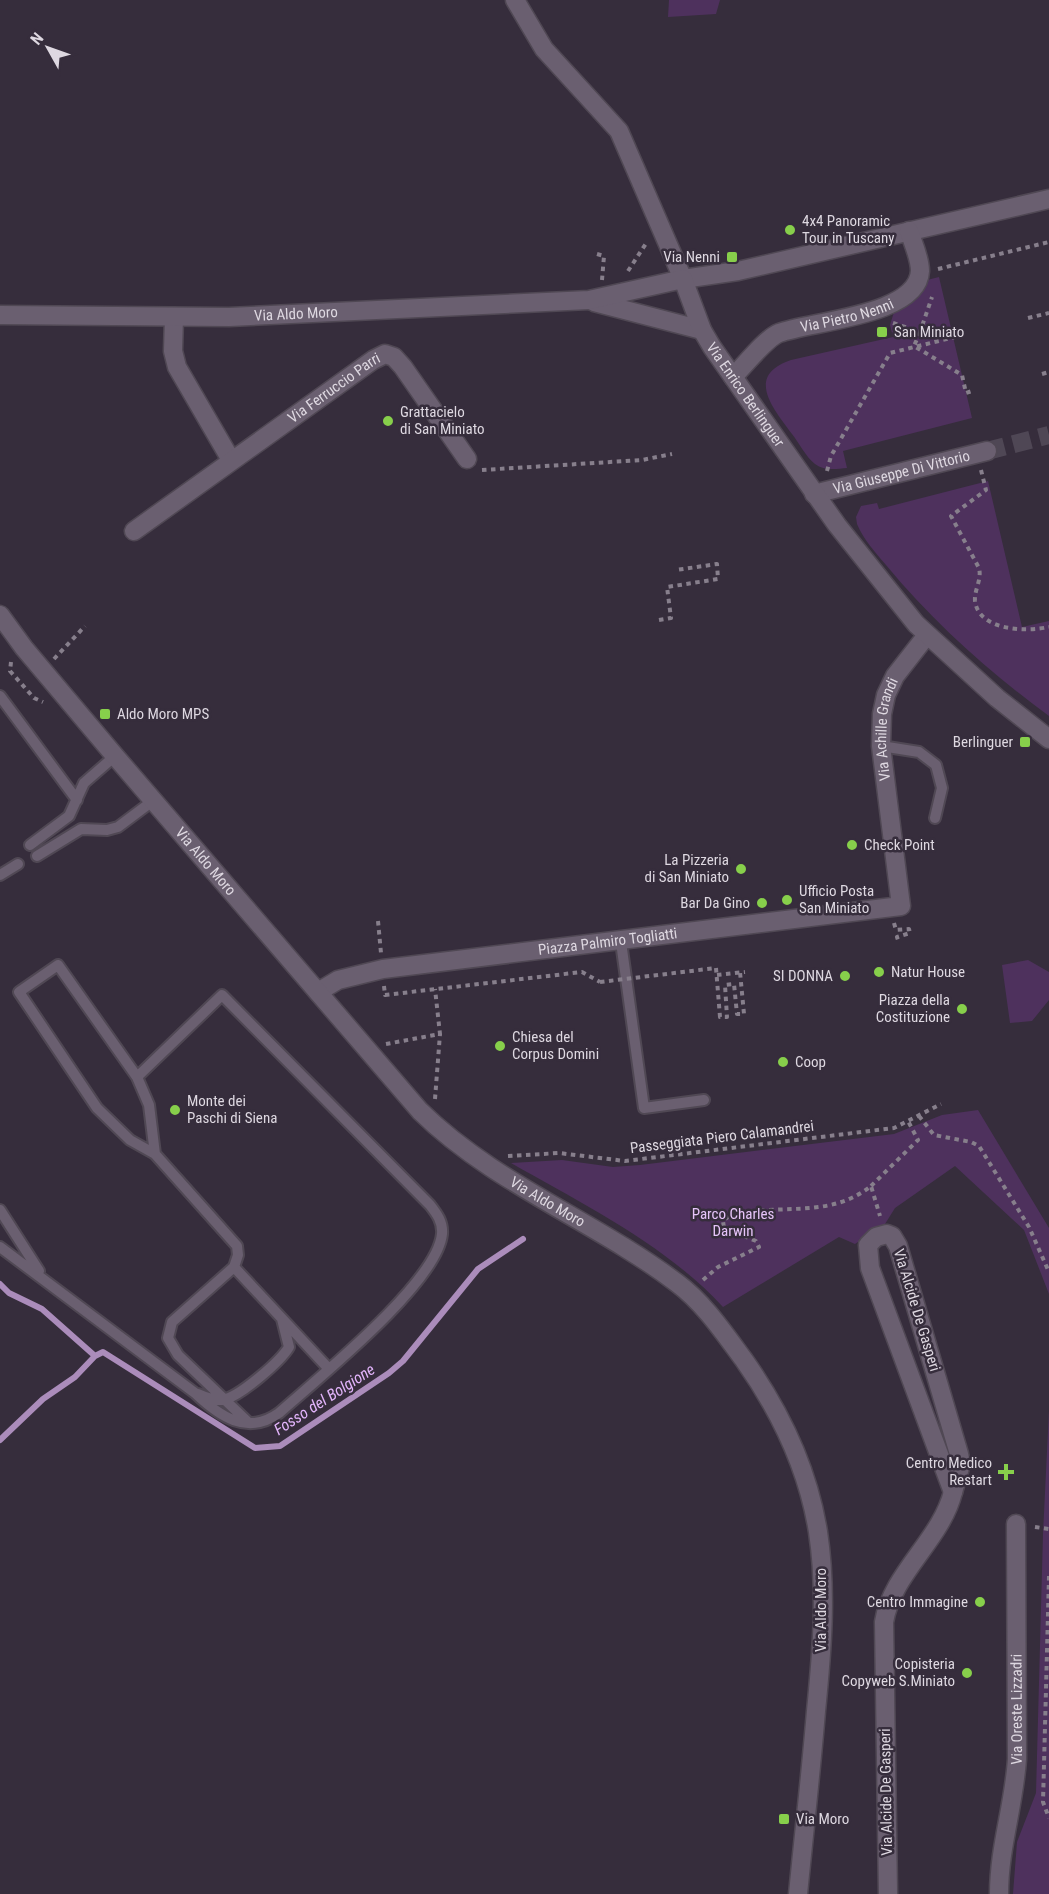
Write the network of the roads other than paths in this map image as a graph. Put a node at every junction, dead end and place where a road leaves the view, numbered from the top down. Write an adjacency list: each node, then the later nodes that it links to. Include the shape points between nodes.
1 (515, 0): 4 (street, Via Enrico Berlinguer, via 544,49 619,131)
2 (1049, 199): 3 (street)
3 (909, 231): 4 (street, via 738,271); 9 (street, Via Pietro Nenni, via 920,274 910,290 886,306 777,333)
4 (683, 279): 5 (street, Via Aldo Moro); 8 (street, Via Enrico Berlinguer)
5 (595, 294): 7 (street, Via Aldo Moro, via 294,315); 8 (street, Via Aldo Moro)
6 (0, 315): 7 (street, Via Aldo Moro)
7 (174, 317): 12 (street, via 173,351 180,376)
8 (702, 330): 9 (street, Via Enrico Berlinguer)
9 (733, 377): 13 (street, Via Enrico Berlinguer)
10 (467, 459): 12 (street, Via Ferruccio Parri, via 398,361 385,354)
11 (983, 459): 13 (street, Via Giuseppe Di Vittorio)
12 (231, 460): 14 (street, Via Ferruccio Parri)
13 (814, 494): 16 (street, Via Enrico Berlinguer)
14 (134, 531)
15 (0, 615): 20 (street, Via Aldo Moro)
16 (927, 635): 18 (street, Via Enrico Berlinguer); 19 (street, Via Achille Grandi, via 889,686 882,714)
17 (0, 696): 21 (lane)
18 (1049, 739)
19 (881, 746): 23 (lane, via 919,752 936,765 942,788); 28 (street, Via Achille Grandi)
20 (115, 756): 21 (lane, via 84,783); 22 (street, Via Aldo Moro)
21 (77, 800): 24 (lane, via 69,816)
22 (154, 800): 25 (lane, via 118,827 81,829); 30 (street, Via Aldo Moro)
23 (935, 818)
24 (30, 845)
25 (37, 856)
26 (18, 864): 27 (lane)
27 (0, 875)
28 (900, 906): 29 (street, Piazza Palmiro Togliatti)
29 (621, 942): 30 (street, Piazza Palmiro Togliatti, via 382,969 338,980); 32 (lane, via 644,1108)
30 (318, 992): 45 (street, Via Aldo Moro, via 399,1089 449,1138 679,1284 735,1347 782,1421 812,1504 823,1604)
31 (137, 1077): 33 (lane, via 149,1105); 33 (lane, via 58,965 19,992 97,1108 130,1140); 39 (lane, via 222,995 438,1216 442,1236 428,1265 392,1309)
32 (704, 1100)
33 (155, 1154): 36 (lane, via 235,1242 238,1255)
34 (0, 1210): 37 (lane)
35 (0, 1247): 37 (lane)
36 (234, 1267): 38 (lane); 41 (lane, via 168,1329 168,1338 178,1355)
37 (43, 1276): 40 (lane)
38 (282, 1319): 39 (lane); 41 (lane, via 289,1340 285,1353)
39 (328, 1369): 42 (lane, via 270,1419)
40 (195, 1393): 41 (lane); 42 (lane, via 215,1413)
41 (226, 1399): 42 (lane)
42 (249, 1423)
43 (953, 1492): 43 (street, Via Alcide De Gasperi, via 870,1268 868,1245 883,1235 892,1236 898,1246 959,1454); 46 (street, Via Alcide De Gasperi, via 939,1525 891,1599 884,1622)
44 (1016, 1524): 47 (street, Via Oreste Lizzadri, via 1017,1760 1000,1855)
45 (798, 1894)
46 (888, 1894)
47 (999, 1894)

